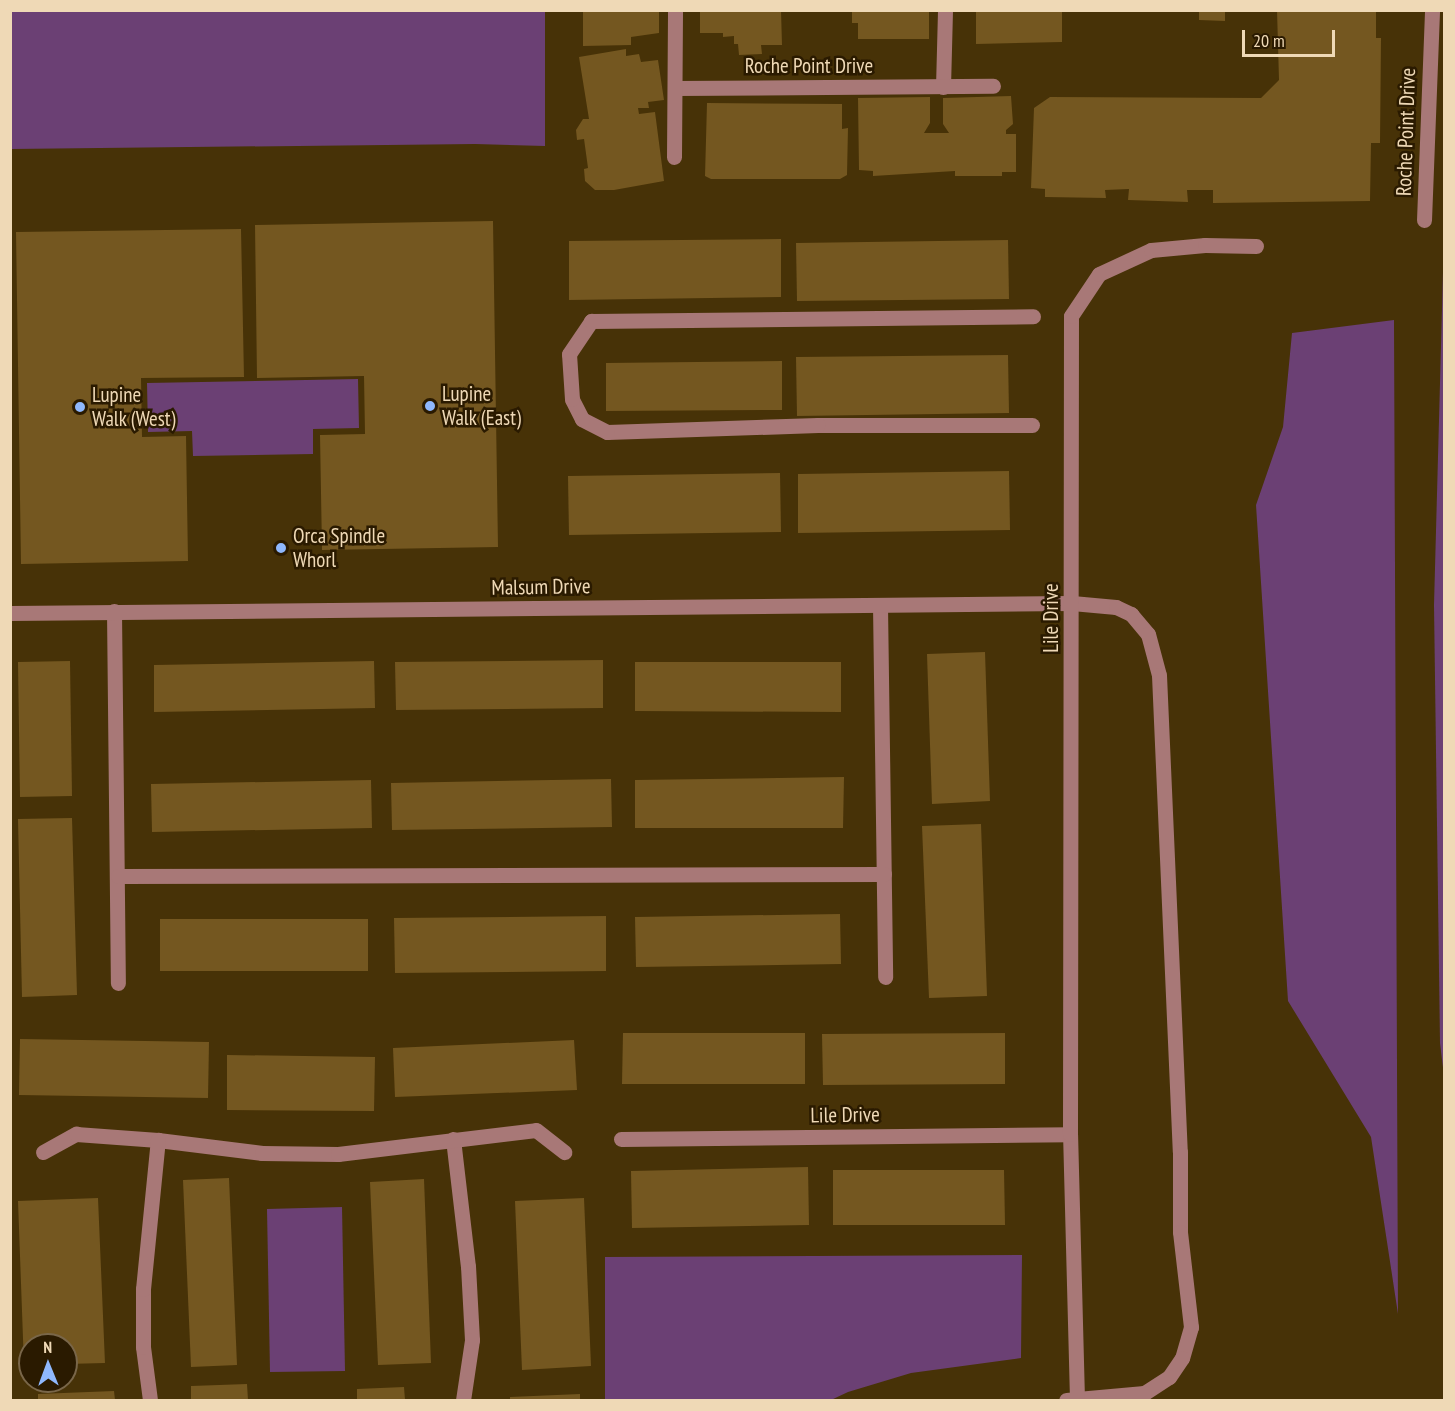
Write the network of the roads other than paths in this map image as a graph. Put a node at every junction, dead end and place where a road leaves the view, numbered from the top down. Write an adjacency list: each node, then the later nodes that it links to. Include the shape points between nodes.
1 (675, 10): 6 (street)
2 (945, 10): 5 (street)
3 (1432, 10): 8 (street, Roche Point Drive)
4 (993, 86): 5 (street, Roche Point Drive)
5 (943, 87): 6 (street, Roche Point Drive)
6 (675, 88): 7 (street)
7 (674, 157)
8 (1424, 220)
9 (1256, 246): 12 (street, Lile Drive, via 1151,250 1099,274 1071,316)
10 (1033, 316): 11 (street, via 591,321 569,354 572,399 582,419 607,432 818,425)
11 (1032, 425)
12 (1072, 603): 13 (street, Malsum Drive); 20 (street, Lile Drive); 26 (street, Malsum Drive, via 1116,607 1131,614 1148,634 1159,675 1180,1152 1180,1232 1191,1327 1182,1358 1169,1377 1144,1393)
13 (880, 605): 14 (street, Malsum Drive); 16 (street)
14 (114, 611): 15 (street, Malsum Drive); 17 (street)
15 (10, 613)
16 (884, 874): 17 (street); 18 (street)
17 (118, 876): 19 (street)
18 (885, 977)
19 (118, 983)
20 (1070, 1134): 22 (street, Lile Drive); 26 (street, Lile Drive)
21 (453, 1139): 23 (street, via 338,1155 262,1153); 25 (street, via 536,1131); 28 (street, via 472,1340)
22 (621, 1139)
23 (158, 1140): 24 (street, via 76,1134); 27 (street, via 143,1289 143,1347)
24 (43, 1152)
25 (564, 1152)
26 (1071, 1400)
27 (150, 1401)
28 (464, 1401)

